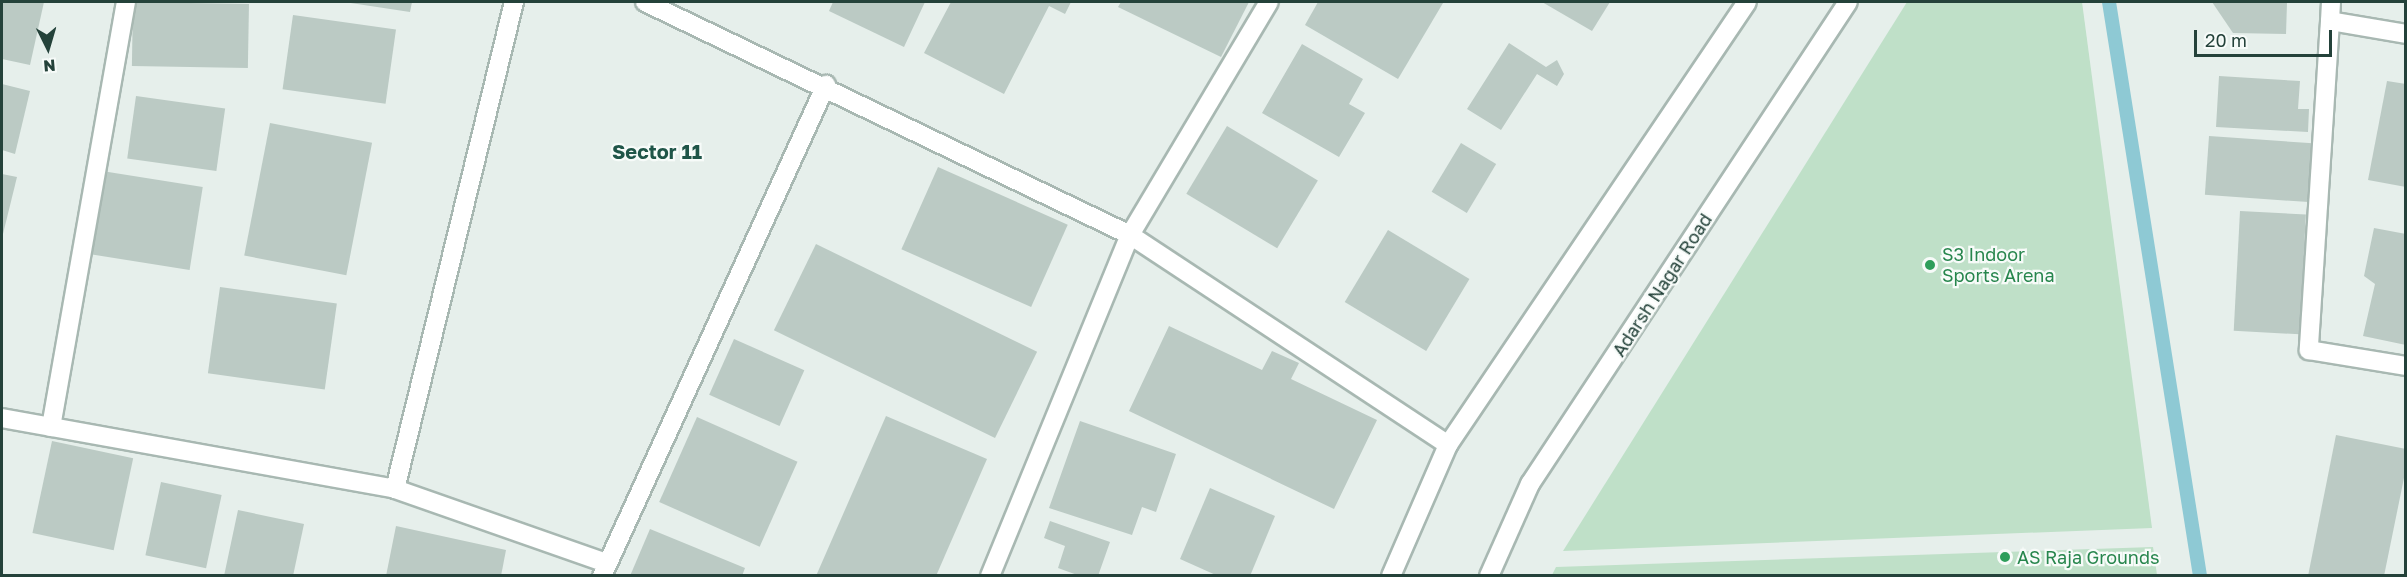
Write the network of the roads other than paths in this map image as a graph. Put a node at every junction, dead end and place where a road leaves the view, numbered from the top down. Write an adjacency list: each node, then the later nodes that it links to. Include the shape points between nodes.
1 (126, 2): 14 (street)
2 (514, 2): 16 (street)
3 (645, 2): 10 (street)
4 (1269, 2): 11 (street)
5 (1747, 2): 15 (street)
6 (1848, 2): 20 (street, Adarsh Nagar Road, via 1530,484)
7 (2331, 2): 8 (street)
8 (2330, 21): 9 (street); 12 (street, via 2309,350)
9 (2406, 34)
10 (826, 85): 11 (street); 17 (street)
11 (1130, 235): 15 (street); 18 (street)
12 (2406, 366)
13 (2, 418): 14 (street)
14 (51, 427): 16 (street)
15 (1448, 445): 19 (street)
16 (395, 489): 17 (street)
17 (604, 569)
18 (990, 576)
19 (1391, 576)
20 (1489, 576)

